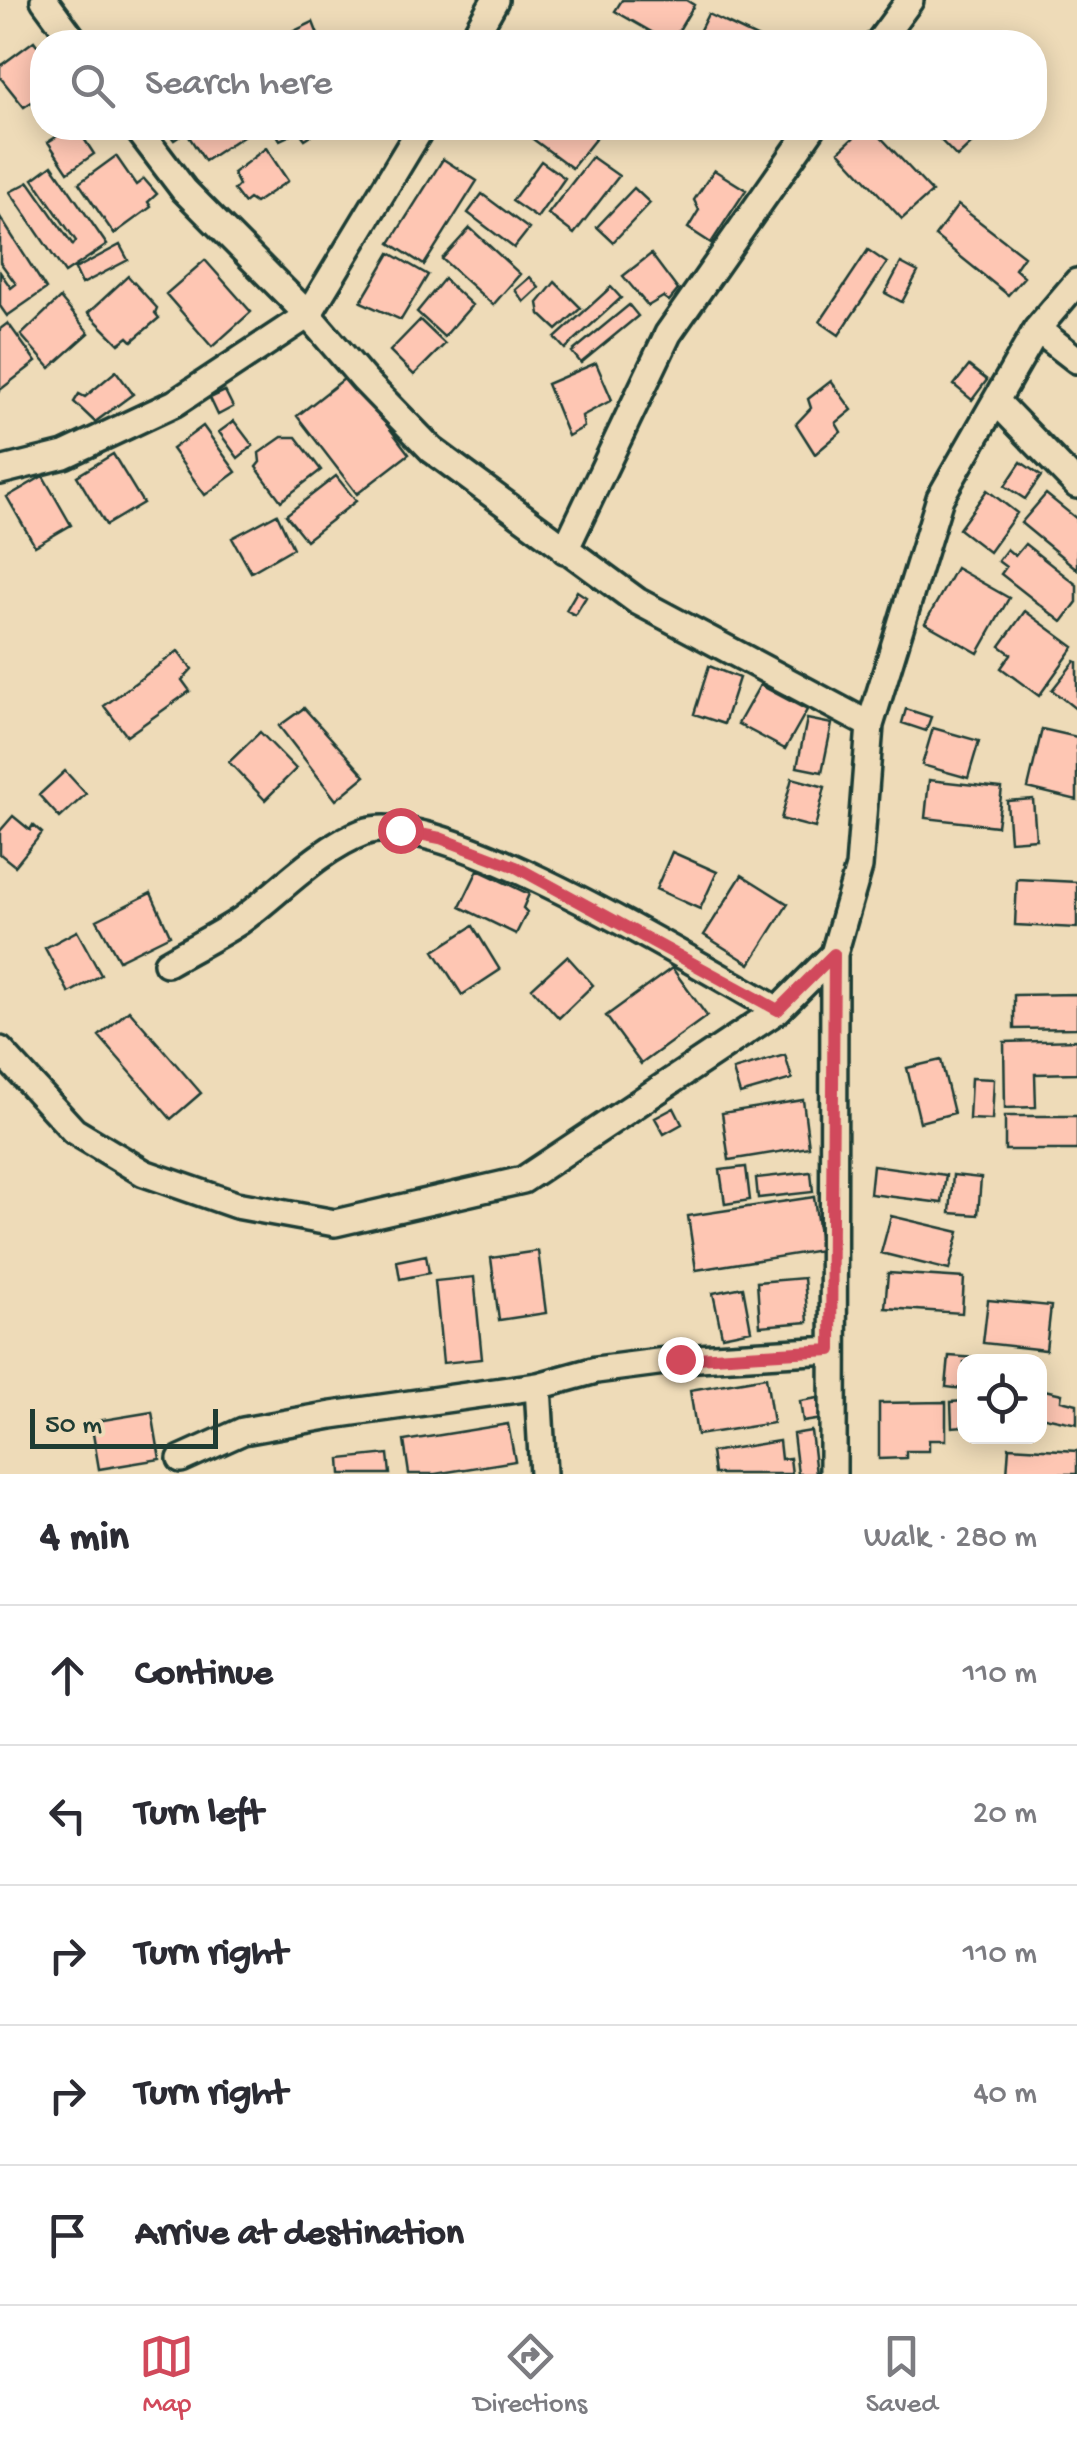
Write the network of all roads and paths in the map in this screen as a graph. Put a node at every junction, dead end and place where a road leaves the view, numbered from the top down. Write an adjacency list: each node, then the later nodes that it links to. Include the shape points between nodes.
1 (44, 0): 4 (street)
2 (495, 0): 5 (street)
3 (910, 0): 6 (street)
4 (66, 30)
5 (478, 30)
6 (888, 30)
7 (146, 140): 11 (street, via 184,190)
8 (414, 140): 11 (street)
9 (804, 140): 17 (street, via 668,334)
10 (1077, 282): 12 (street)
11 (308, 316): 15 (street, via 176,403 64,455); 17 (street, via 432,450)
12 (1036, 330): 13 (street); 14 (street)
13 (1077, 360)
14 (996, 401): 16 (street); 18 (street, via 940,498)
15 (0, 470)
16 (1077, 485)
17 (566, 550): 18 (street, via 637,601)
18 (870, 724): 19 (street, via 858,866)
19 (834, 954): 21 (street); 23 (street)
20 (168, 963): 21 (street, via 238,922 339,844 368,830 400,830 516,867)
21 (778, 1010): 22 (street, via 522,1180 335,1223 236,1205 144,1173 74,1131)
22 (0, 1050)
23 (831, 1350): 24 (street, via 680,1359); 27 (street)
24 (538, 1386): 25 (street, via 242,1431); 26 (street)
25 (181, 1460)
26 (542, 1474)
27 (833, 1474)

